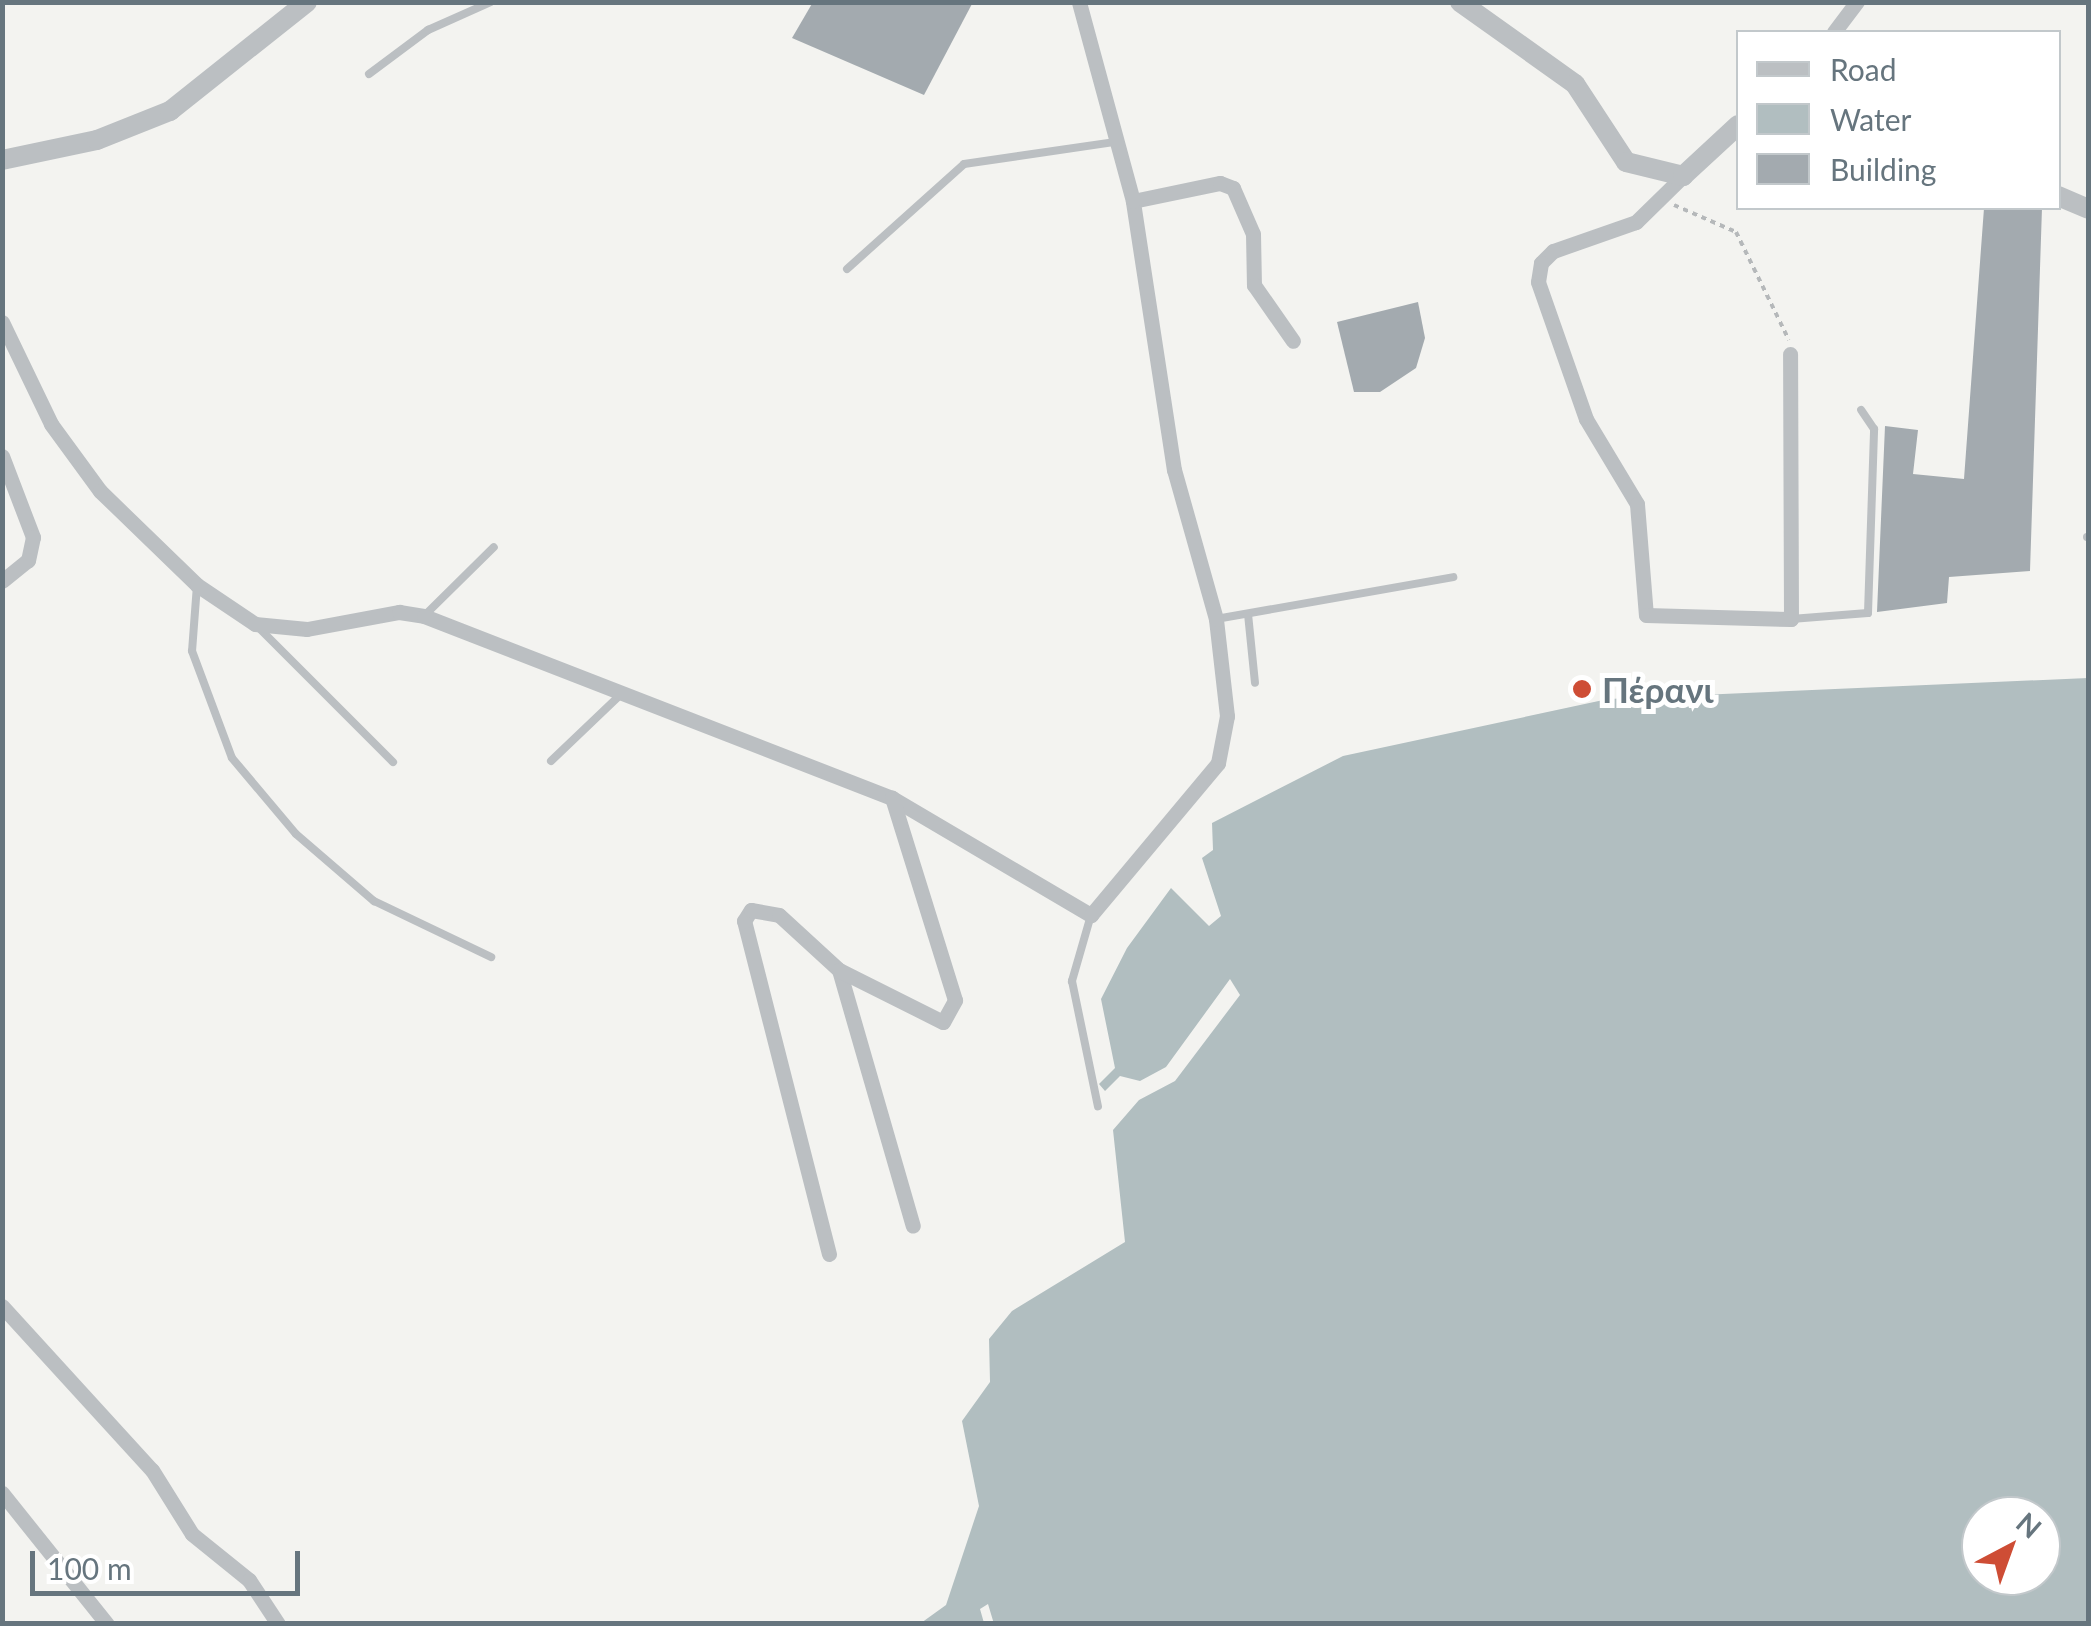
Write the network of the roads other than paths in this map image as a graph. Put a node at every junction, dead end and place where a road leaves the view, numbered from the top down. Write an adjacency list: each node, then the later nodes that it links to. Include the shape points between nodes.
1 (307, 2): 10 (street, via 170,111 97,140)
2 (490, 2): 7 (lane, via 428,30)
3 (1079, 2): 9 (street)
4 (1460, 2): 11 (street, via 1575,84 1626,162)
5 (1857, 2): 6 (street)
6 (1836, 30)
7 (369, 74)
8 (1736, 127): 11 (street)
9 (1115, 142): 13 (street); 15 (lane, via 964,164)
10 (2, 160)
11 (1683, 176): 28 (street, via 1636,222 1576,240 1540,263 1555,342 1603,454 1637,504 1646,615)
12 (2061, 197): 14 (street)
13 (1132, 201): 17 (street, via 1220,183 1234,188 1253,234 1254,285); 27 (street, via 1174,470)
14 (2088, 209)
15 (847, 269)
16 (2, 322): 24 (street, via 51,424 100,491)
17 (1293, 342)
18 (1790, 354): 28 (street)
19 (1861, 410): 28 (lane, via 1874,429 1868,614)
20 (2, 456): 23 (street, via 34,537 28,560)
21 (494, 547): 26 (lane)
22 (1453, 577): 25 (lane)
23 (2, 581)
24 (197, 585): 29 (street); 36 (lane, via 192,651 232,758 296,834 374,901)
25 (1248, 614): 27 (lane); 30 (lane)
26 (424, 616): 29 (street, via 399,612 306,629); 31 (street)
27 (1216, 618): 35 (street, via 1227,716 1218,763)
28 (1791, 619)
29 (254, 624): 33 (lane)
30 (1255, 682)
31 (620, 696): 32 (lane); 34 (street)
32 (551, 761)
33 (394, 762)
34 (892, 798): 35 (street); 37 (street, via 921,875 952,1013 932,1023)
35 (1091, 915): 38 (lane, via 1072,981)
36 (491, 957)
37 (839, 970): 39 (street); 40 (street, via 779,916 751,910 744,921)
38 (1098, 1106)
39 (913, 1226)
40 (830, 1254)
41 (2, 1306): 44 (street, via 152,1470 192,1534 249,1580)
42 (2, 1493): 43 (street)
43 (107, 1624)
44 (278, 1624)

